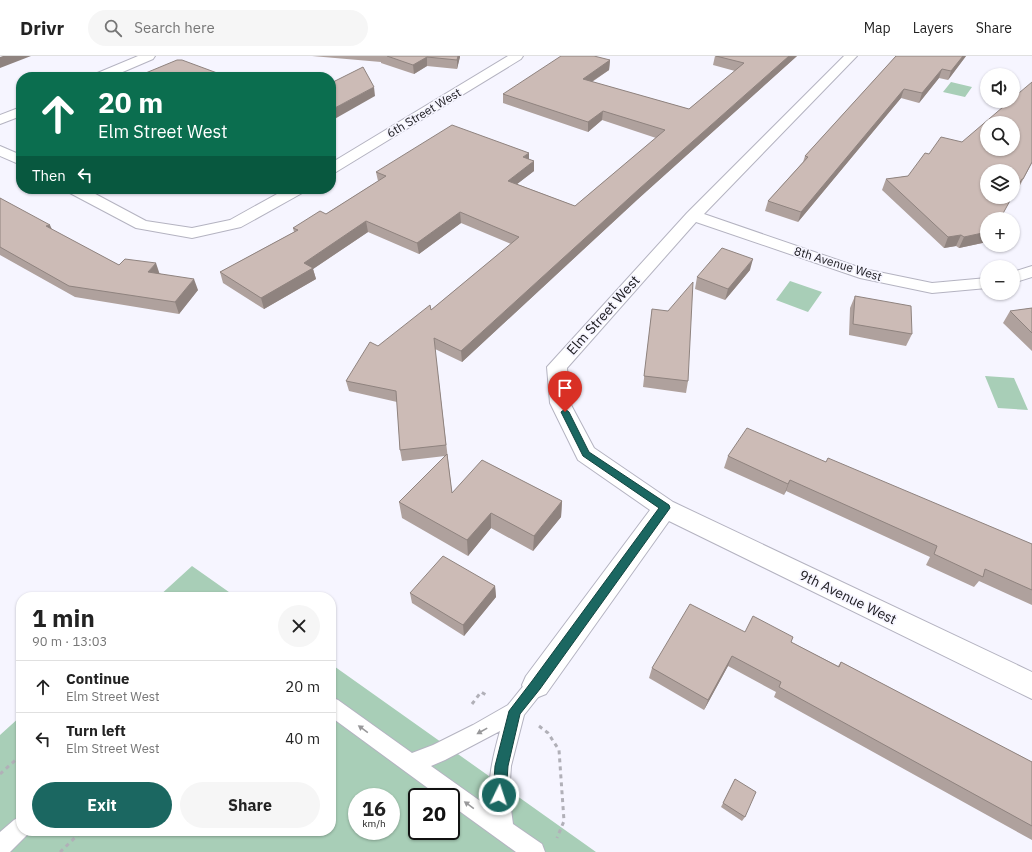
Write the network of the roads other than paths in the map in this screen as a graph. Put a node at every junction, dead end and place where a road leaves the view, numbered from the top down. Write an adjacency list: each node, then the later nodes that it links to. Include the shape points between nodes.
1 (149, 56): 4 (street)
2 (517, 56): 9 (street, 6th Street West)
3 (851, 56): 12 (street, Elm Street West)
4 (112, 72)
5 (16, 113): 6 (street)
6 (0, 120)
7 (0, 150): 8 (street)
8 (16, 158)
9 (336, 166)
10 (83, 194): 11 (street, via 142,225 192,233 235,224)
11 (289, 194)
12 (693, 216): 15 (street, 8th Avenue West, via 860,273 932,288); 16 (street, Elm Street West, via 557,367 560,403 586,454)
13 (1032, 271): 14 (street)
14 (1020, 275)
15 (980, 284)
16 (665, 508): 17 (street); 18 (street, 9th Avenue West)
17 (536, 685): 20 (lane)
18 (1032, 686)
19 (336, 710): 21 (lane, one-way to 19)
20 (515, 711): 21 (lane, one-way to 21, via 480,732); 22 (lane, via 502,766 499,795)
21 (411, 763): 22 (lane, one-way to 21)
22 (502, 829): 25 (lane)
23 (16, 832): 24 (lane)
24 (0, 847)
25 (534, 852)

